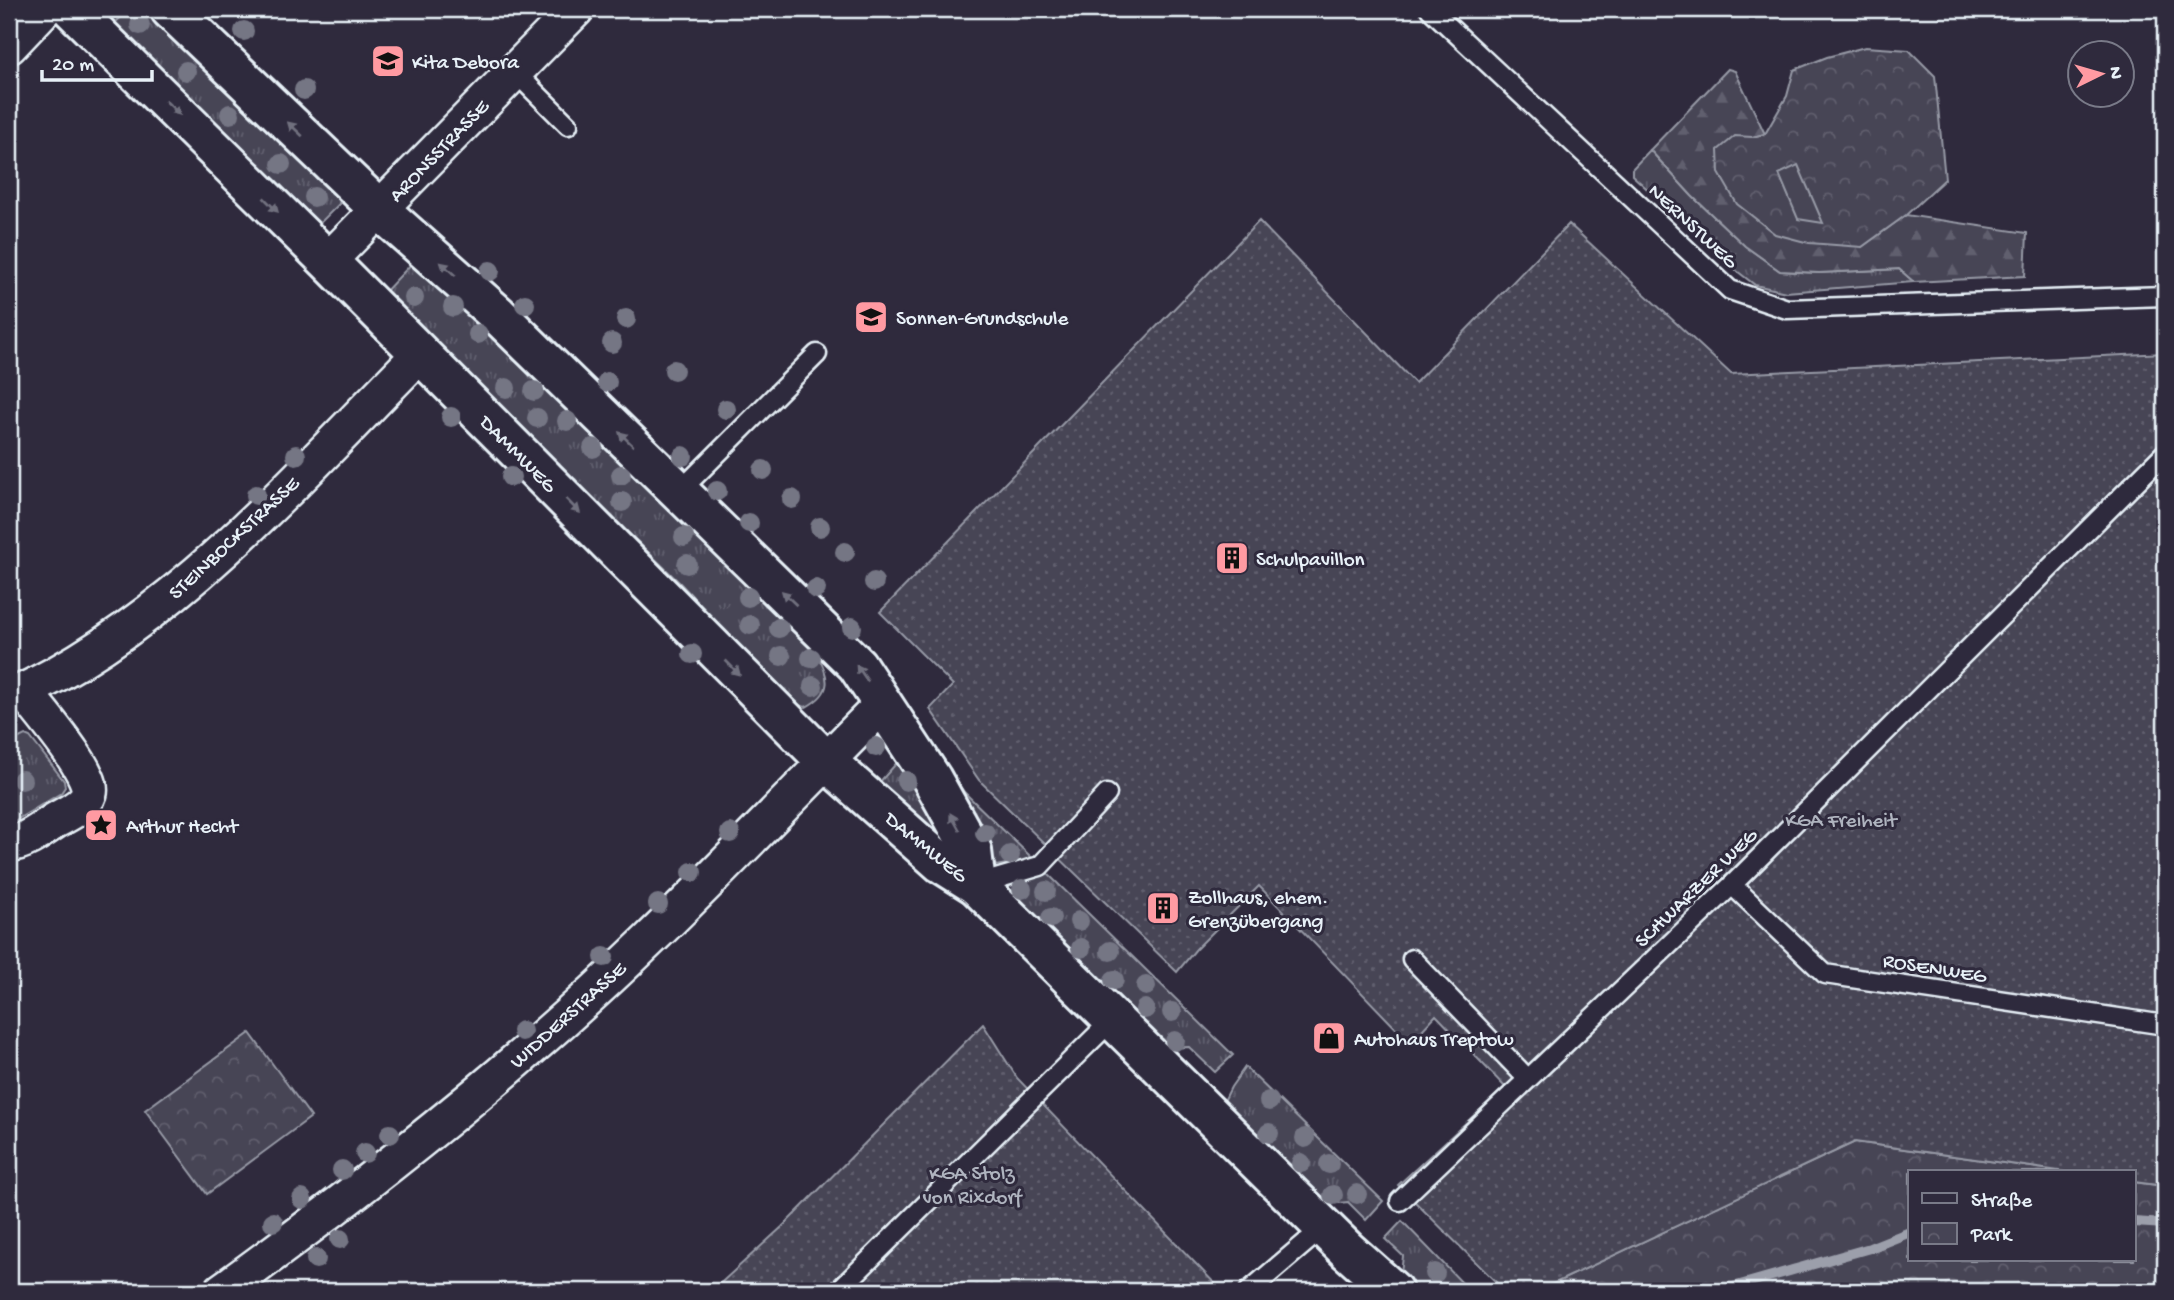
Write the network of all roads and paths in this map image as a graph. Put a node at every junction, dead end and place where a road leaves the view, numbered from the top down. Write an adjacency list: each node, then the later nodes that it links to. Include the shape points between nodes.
1 (44, 9): 6 (street)
2 (72, 9): 10 (street, DAMMWEG, one-way to 10)
3 (170, 9): 9 (street, DAMMWEG, one-way to 3)
4 (576, 9): 7 (street, ARONSSTRASSE)
5 (1430, 9): 11 (lane, NERNSTWEG, via 1730,290 1787,309)
6 (9, 46)
7 (514, 72): 8 (lane); 9 (street, ARONSSTRASSE)
8 (568, 125)
9 (380, 210): 10 (street, ARONSSTRASSE); 15 (street, DAMMWEG, one-way to 9, via 498,315)
10 (328, 261): 12 (street, DAMMWEG)
11 (2165, 296)
12 (420, 354): 16 (street, STEINBOCKSTRASSE, via 190,579 98,650); 18 (street, DAMMWEG, one-way to 18)
13 (817, 354): 15 (lane)
14 (2165, 453): 22 (lane, SCHWARZER WEG)
15 (680, 491): 17 (street, DAMMWEG, one-way to 15, via 857,665)
16 (16, 694): 20 (street, STEINBOCKSTRASSE, via 83,768 90,784 88,796 79,806 20,843)
17 (883, 704): 18 (street, WIDDERSTRASSE); 21 (street, DAMMWEG, one-way to 17, via 972,851)
18 (826, 761): 21 (street, DAMMWEG, via 941,863); 29 (street, WIDDERSTRASSE, via 648,942 541,1040 315,1224)
19 (1107, 794): 21 (lane, via 1040,866)
20 (9, 844)
21 (976, 885): 24 (street, DAMMWEG)
22 (1732, 885): 25 (lane, ROSENWEG, via 1825,974); 26 (lane, SCHWARZER WEG)
23 (1412, 959): 26 (lane)
24 (1112, 1020): 28 (street, DAMMWEG); 30 (lane)
25 (2165, 1025)
26 (1527, 1079): 27 (lane, SCHWARZER WEG)
27 (1400, 1201)
28 (1324, 1227): 31 (lane); 32 (street, DAMMWEG)
29 (222, 1291)
30 (838, 1291)
31 (1249, 1291)
32 (1393, 1291)

